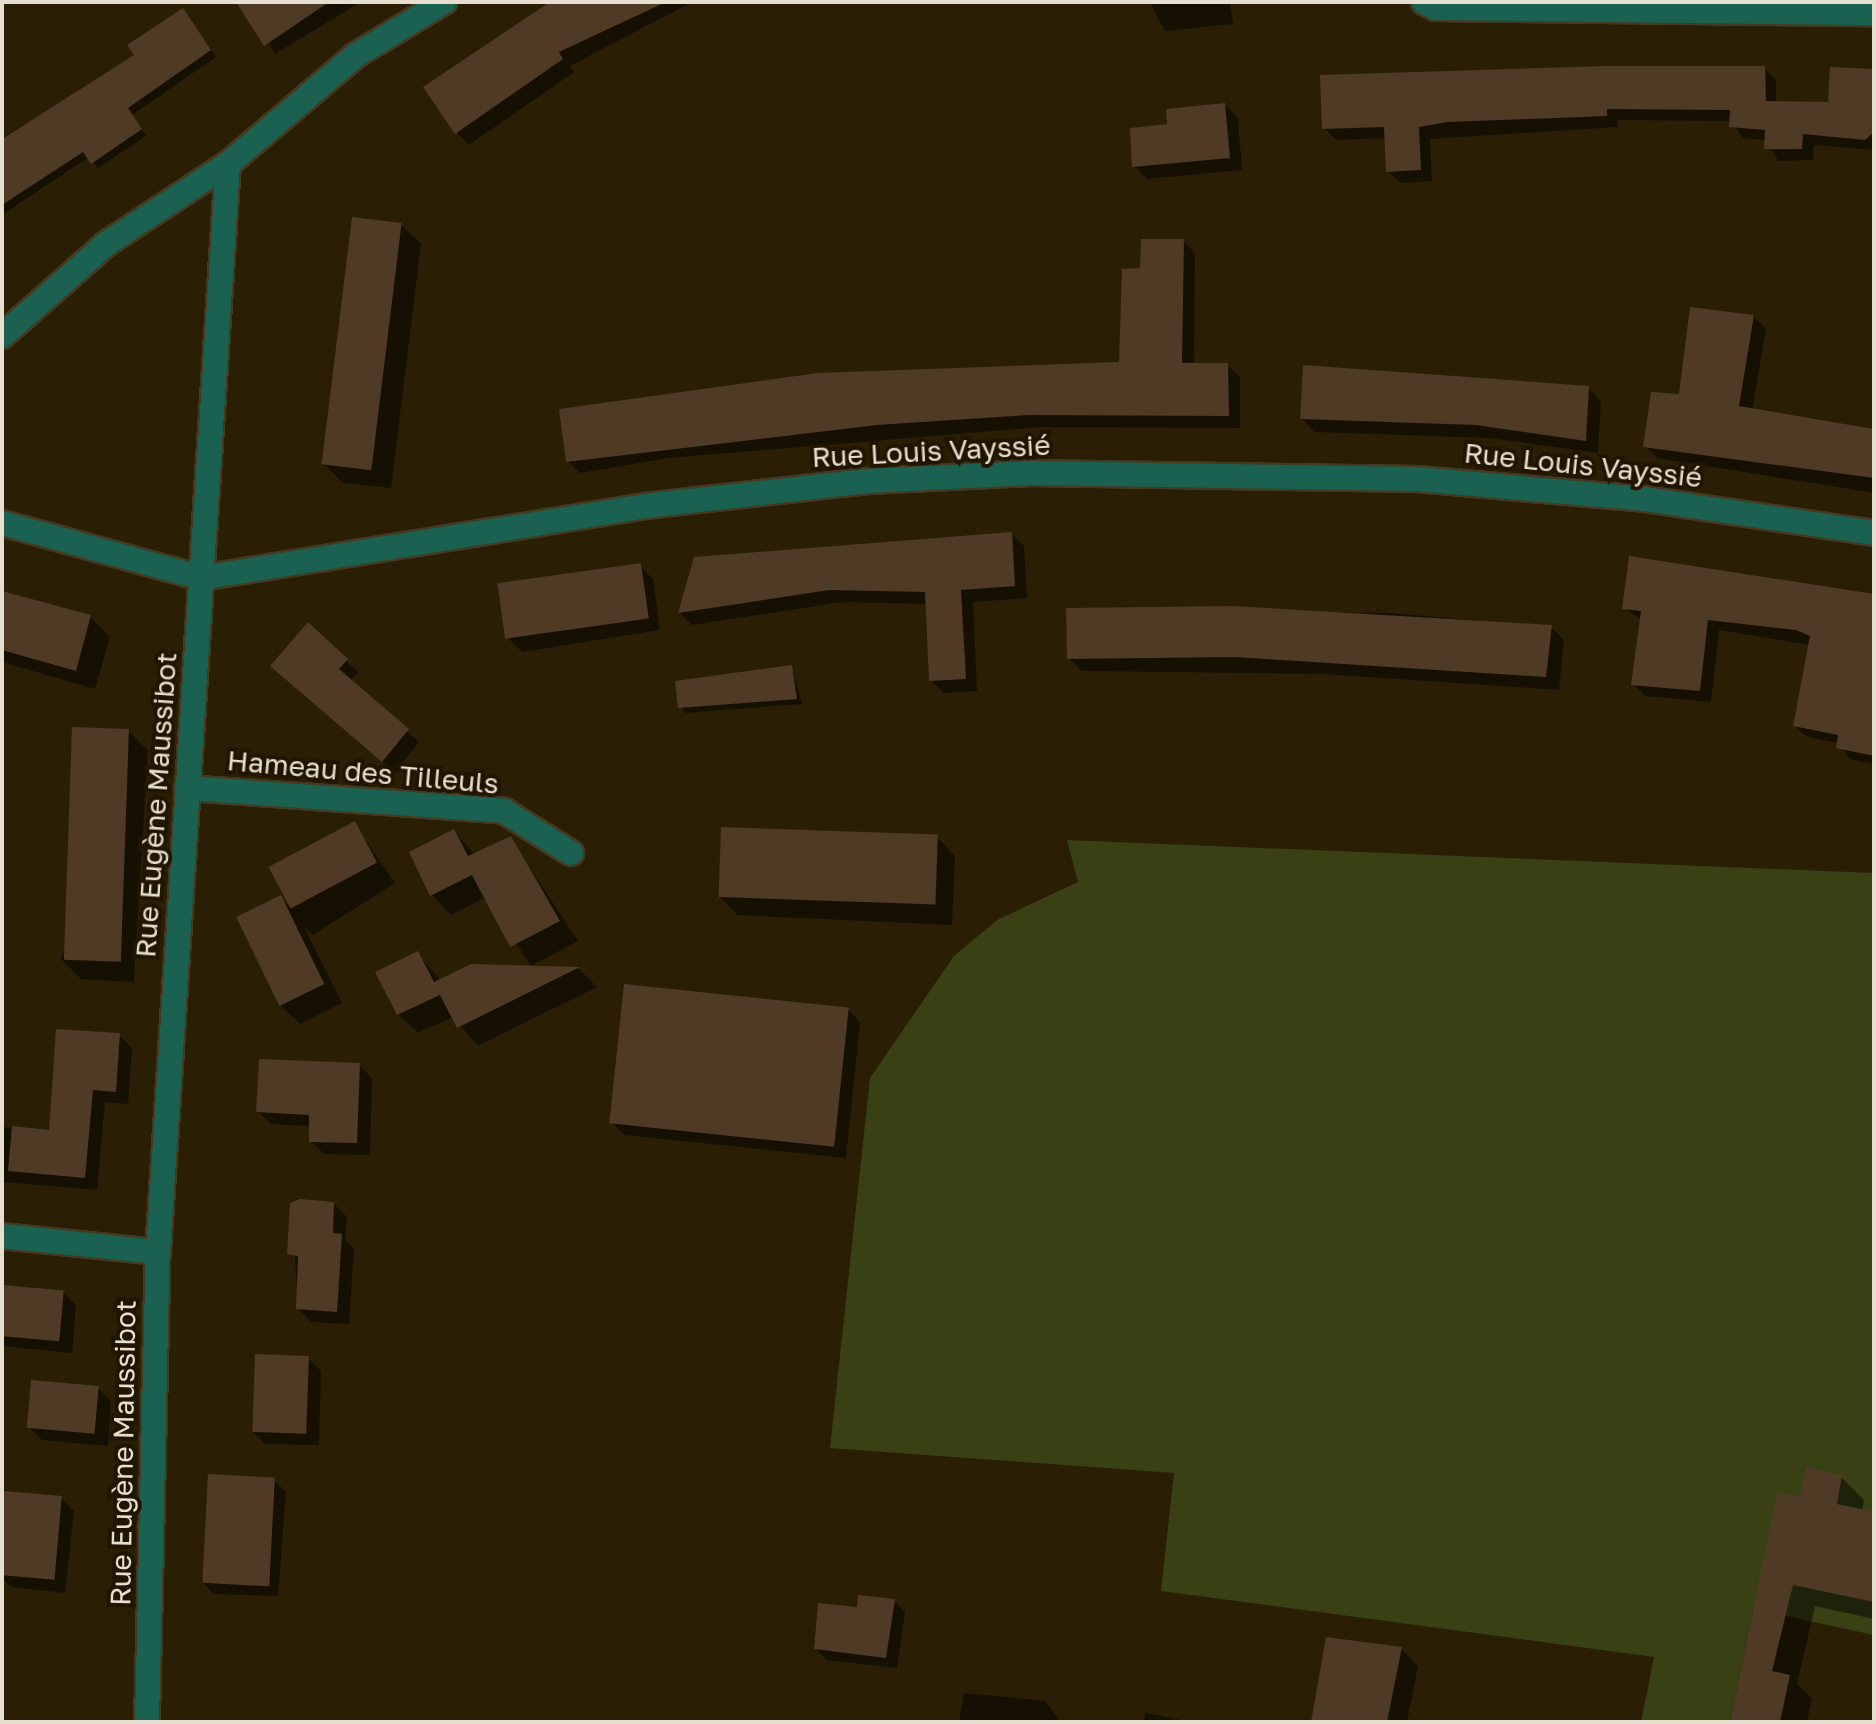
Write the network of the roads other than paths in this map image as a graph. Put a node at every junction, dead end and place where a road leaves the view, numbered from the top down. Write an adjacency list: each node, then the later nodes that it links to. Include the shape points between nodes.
1 (444, 2): 4 (street, via 356,55)
2 (1424, 2): 3 (street, via 1436,8)
3 (1874, 13)
4 (228, 164): 5 (street, via 106,244); 8 (street, Rue Eugène Maussibot)
5 (2, 336)
6 (2, 523): 8 (street, Rue Louis Vayssié)
7 (1874, 533): 8 (street, Rue Louis Vayssié, via 1644,499 1417,479 1031,473 868,481 645,506)
8 (201, 578): 9 (street, Rue Eugène Maussibot)
9 (187, 788): 10 (street, Hameau des Tilleuls, via 504,811); 12 (street, Rue Eugène Maussibot)
10 (571, 853)
11 (2, 1236): 12 (street)
12 (158, 1252): 13 (street, Rue Eugène Maussibot)
13 (147, 1722)

